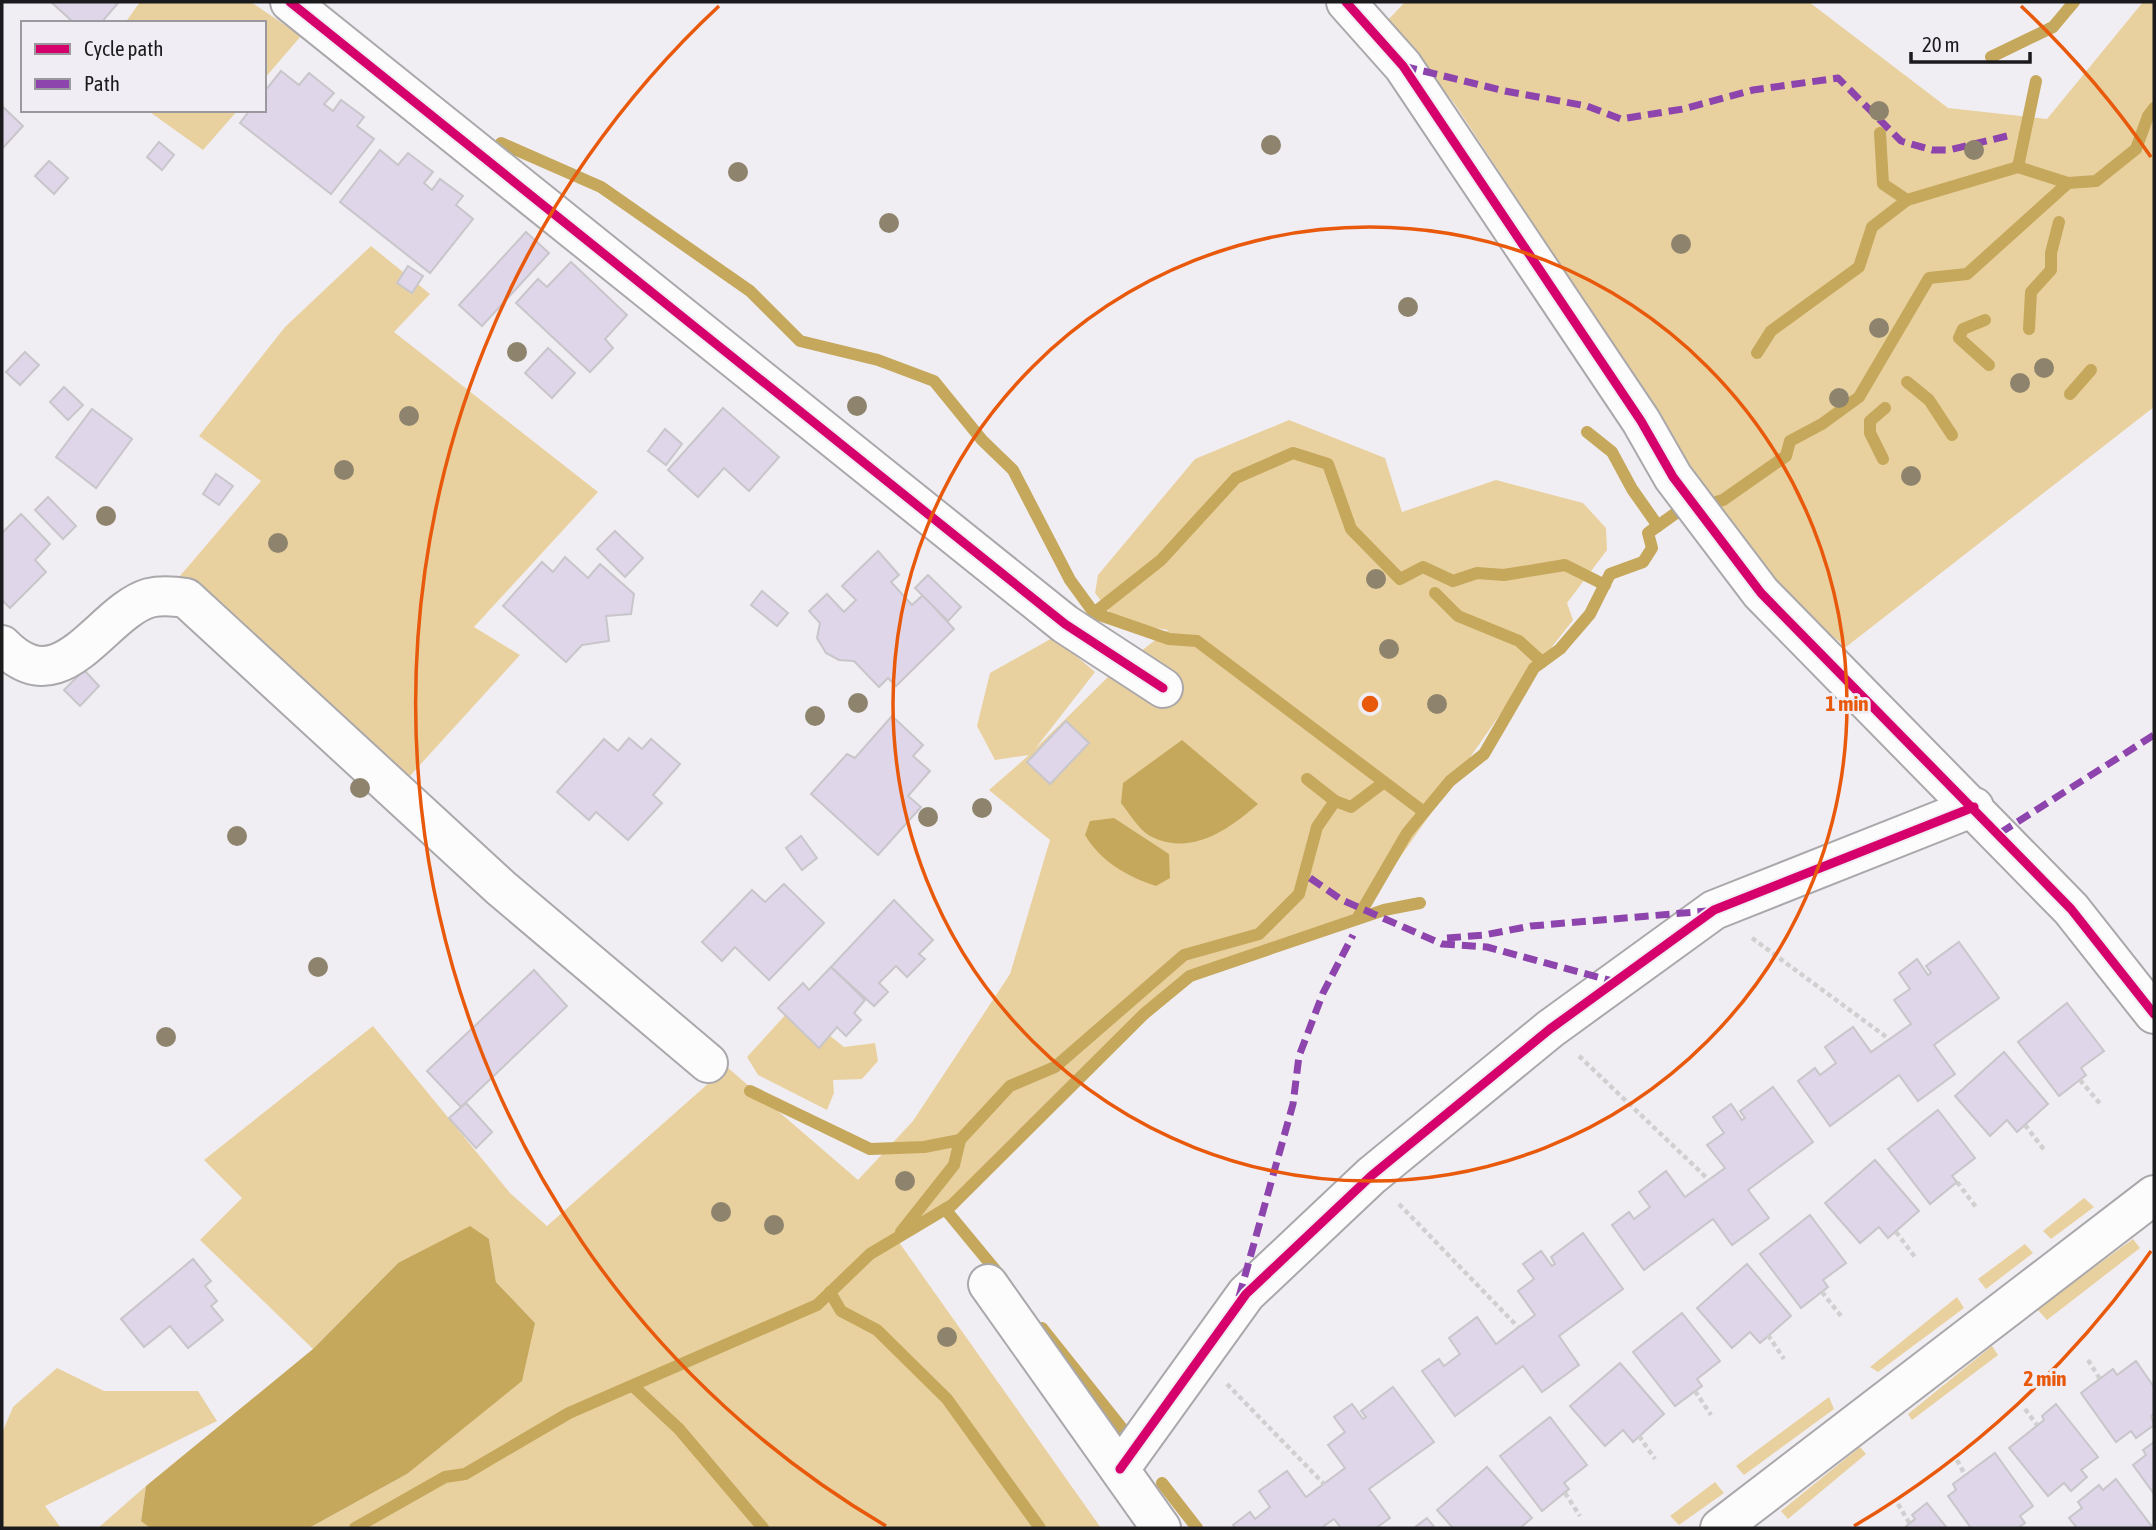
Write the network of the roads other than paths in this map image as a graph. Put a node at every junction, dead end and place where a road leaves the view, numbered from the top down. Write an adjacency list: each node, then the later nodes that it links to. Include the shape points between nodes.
1 (290, 2): 4 (street, via 1065,624)
2 (1346, 2): 5 (street, via 1403,66 1641,421 1673,477 1762,593)
3 (2, 645): 7 (street, via 22,661 64,661 140,602 186,598 501,888)
4 (1163, 688)
5 (1974, 807): 6 (street, via 2071,909); 10 (street, via 1714,910 1550,1029 1371,1176 1246,1294)
6 (2154, 1014)
7 (708, 1063)
8 (2154, 1195): 12 (street)
9 (988, 1284): 10 (street)
10 (1120, 1469): 11 (street)
11 (1161, 1528)
12 (1720, 1528)

